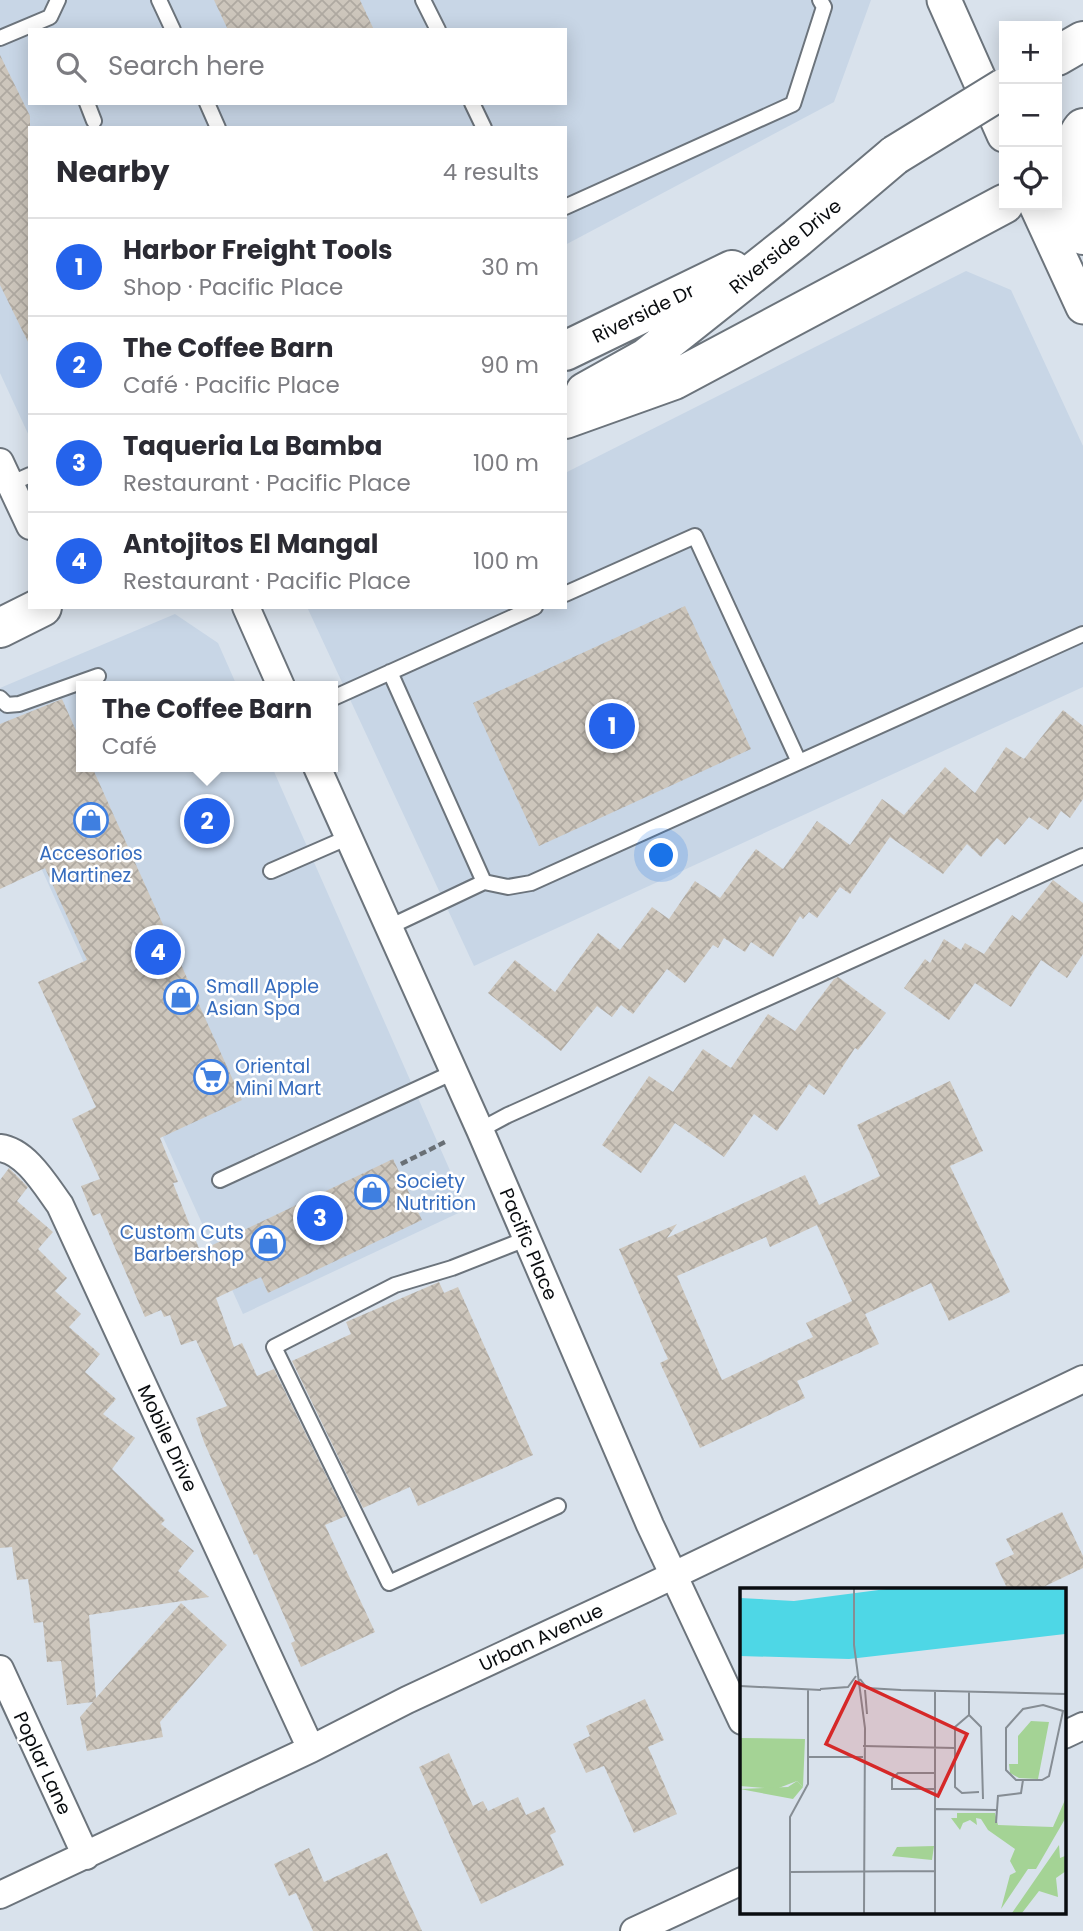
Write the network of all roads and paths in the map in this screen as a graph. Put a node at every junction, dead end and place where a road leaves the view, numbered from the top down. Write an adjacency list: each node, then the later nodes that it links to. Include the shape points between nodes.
1 (58, 0): 6 (lane)
2 (159, 0): 8 (lane)
3 (423, 0): 9 (lane)
4 (821, 0): 23 (lane, via 824,7 793,104)
5 (944, 0): 14 (street)
6 (52, 23): 7 (lane)
7 (35, 28)
8 (172, 28)
9 (437, 28)
10 (28, 30): 11 (lane)
11 (0, 38)
12 (1083, 41): 13 (main road)
13 (1062, 53)
14 (993, 87): 18 (street); 27 (main road, Riverside Drive, bridge, via 895,155)
15 (88, 105): 19 (lane)
16 (208, 105): 20 (lane)
17 (473, 105): 21 (lane)
18 (999, 113)
19 (94, 121)
20 (217, 126)
21 (483, 126)
22 (1083, 128): 26 (main road, via 1070,206)
23 (567, 206)
24 (999, 207): 31 (main road, via 674,380)
25 (1039, 210): 28 (street)
26 (1083, 235)
27 (797, 238): 29 (main road, Riverside Dr); 30 (main road, Riverside Drive, via 646,358)
28 (1083, 307)
29 (567, 350)
30 (567, 403)
31 (567, 418)
32 (13, 473): 33 (street)
33 (28, 520)
34 (567, 593): 47 (lane, via 695,536)
35 (38, 609): 38 (main road)
36 (247, 609): 43 (street)
37 (531, 609): 40 (lane)
38 (0, 628)
39 (1083, 634): 47 (lane)
40 (390, 672): 45 (lane); 52 (lane)
41 (98, 676): 42 (lane)
42 (84, 681)
43 (279, 681)
44 (76, 684): 46 (lane, via 19,704 7,705)
45 (338, 696)
46 (0, 698)
47 (799, 762): 52 (lane, via 531,883 508,887)
48 (319, 772): 49 (street, Pacific Place)
49 (349, 837): 51 (lane); 53 (street, Pacific Place)
50 (1083, 856): 55 (lane)
51 (271, 871)
52 (484, 882): 53 (lane)
53 (389, 927): 54 (street, Pacific Place)
54 (454, 1072): 55 (street, Pacific Place); 59 (lane)
55 (480, 1130): 60 (street, Pacific Place)
56 (445, 1142): 58 (path)
57 (0, 1148): 68 (street, Mobile Drive, via 33,1168 60,1205)
58 (401, 1164)
59 (220, 1180)
60 (526, 1239): 62 (lane, via 395,1285 274,1348 389,1583); 63 (street, Pacific Place)
61 (1083, 1378): 63 (street, Urban Avenue)
62 (558, 1506)
63 (673, 1575): 65 (street, Pacific Place); 68 (street, Urban Avenue)
64 (0, 1669): 69 (street, Poplar Lane)
65 (740, 1717)
66 (1083, 1726): 67 (street)
67 (1066, 1734)
68 (311, 1749): 69 (street, Urban Avenue)
69 (86, 1856): 71 (street, Urban Avenue)
70 (740, 1882): 72 (street)
71 (0, 1895)
72 (634, 1931)

